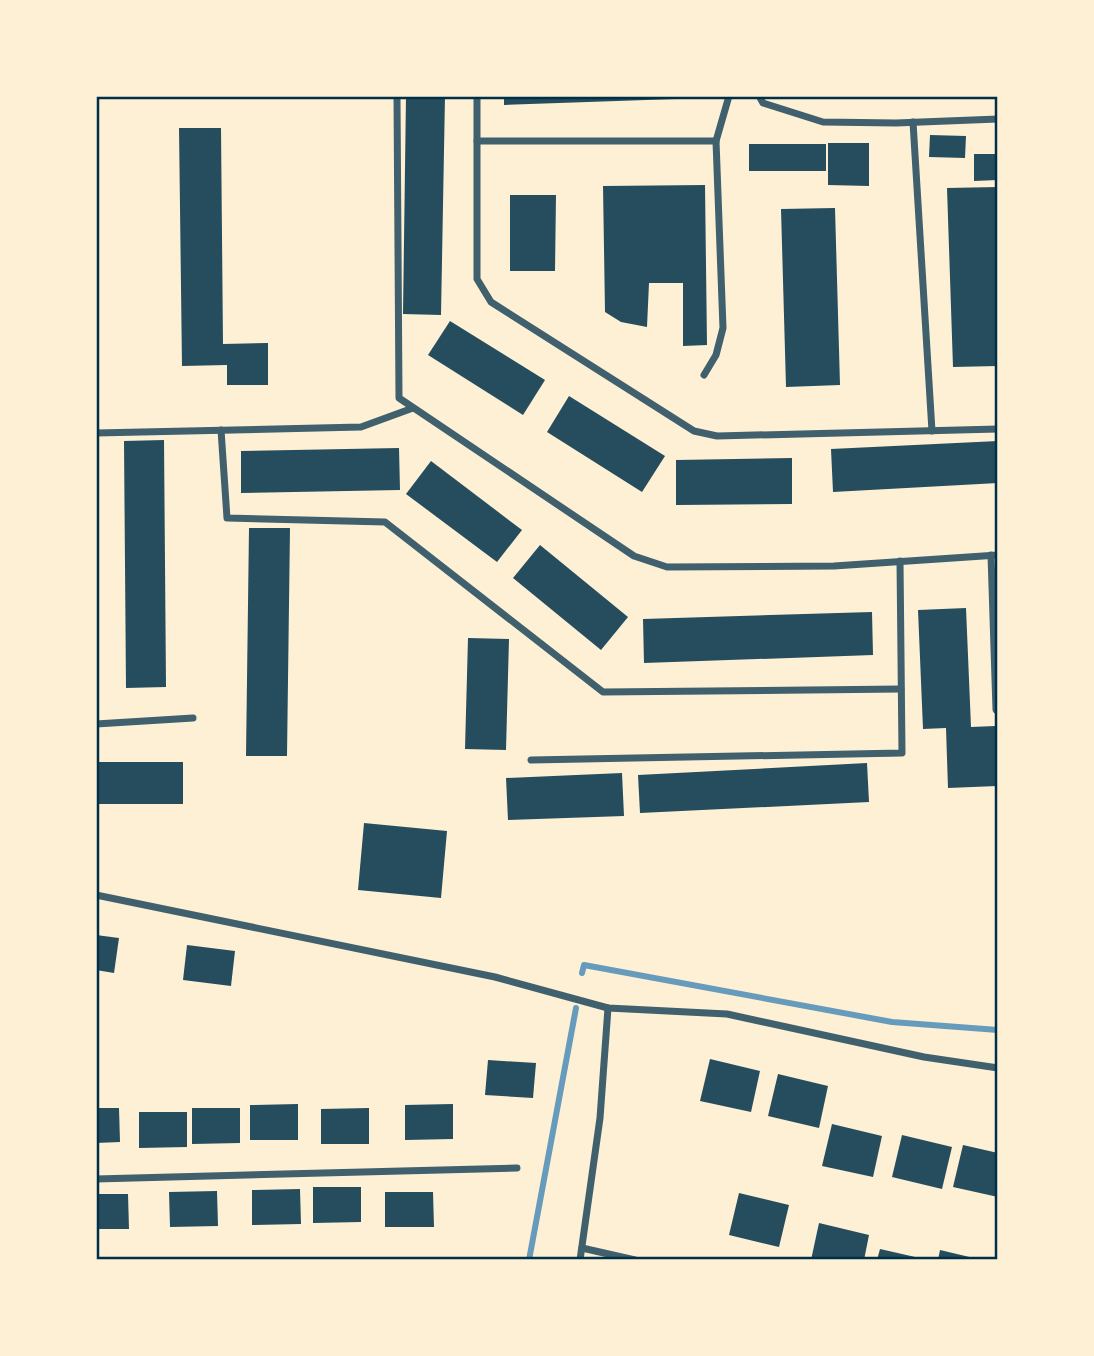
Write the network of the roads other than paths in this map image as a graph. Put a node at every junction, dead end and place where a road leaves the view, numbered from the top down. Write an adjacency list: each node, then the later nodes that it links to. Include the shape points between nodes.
1 (397, 96): 10 (street, via 399,398)
2 (477, 96): 7 (street)
3 (729, 96): 8 (street)
4 (759, 96): 6 (street, via 763,103 823,122)
5 (998, 119): 6 (street)
6 (914, 122): 13 (street)
7 (477, 141): 8 (street); 13 (street, via 477,279 491,302 694,431 717,436)
8 (716, 141): 9 (street, via 723,328)
9 (704, 376)
10 (413, 408): 12 (street, via 361,427); 16 (street, via 634,556 667,567)
11 (998, 429): 13 (street)
12 (220, 430): 14 (street); 17 (street, via 227,518 385,522 603,692)
13 (932, 430)
14 (96, 433)
15 (994, 555): 16 (street); 18 (street)
16 (900, 561): 17 (street)
17 (901, 690): 21 (street, via 902,753)
18 (998, 711)
19 (193, 718): 20 (street)
20 (96, 724)
21 (531, 760)
22 (96, 895): 23 (street, via 495,977)
23 (608, 1008): 24 (street, via 727,1014 924,1057); 27 (street, via 600,1118)
24 (998, 1068)
25 (517, 1168): 26 (street)
26 (96, 1179)
27 (582, 1248): 28 (street); 29 (street)
28 (580, 1260)
29 (635, 1260)

